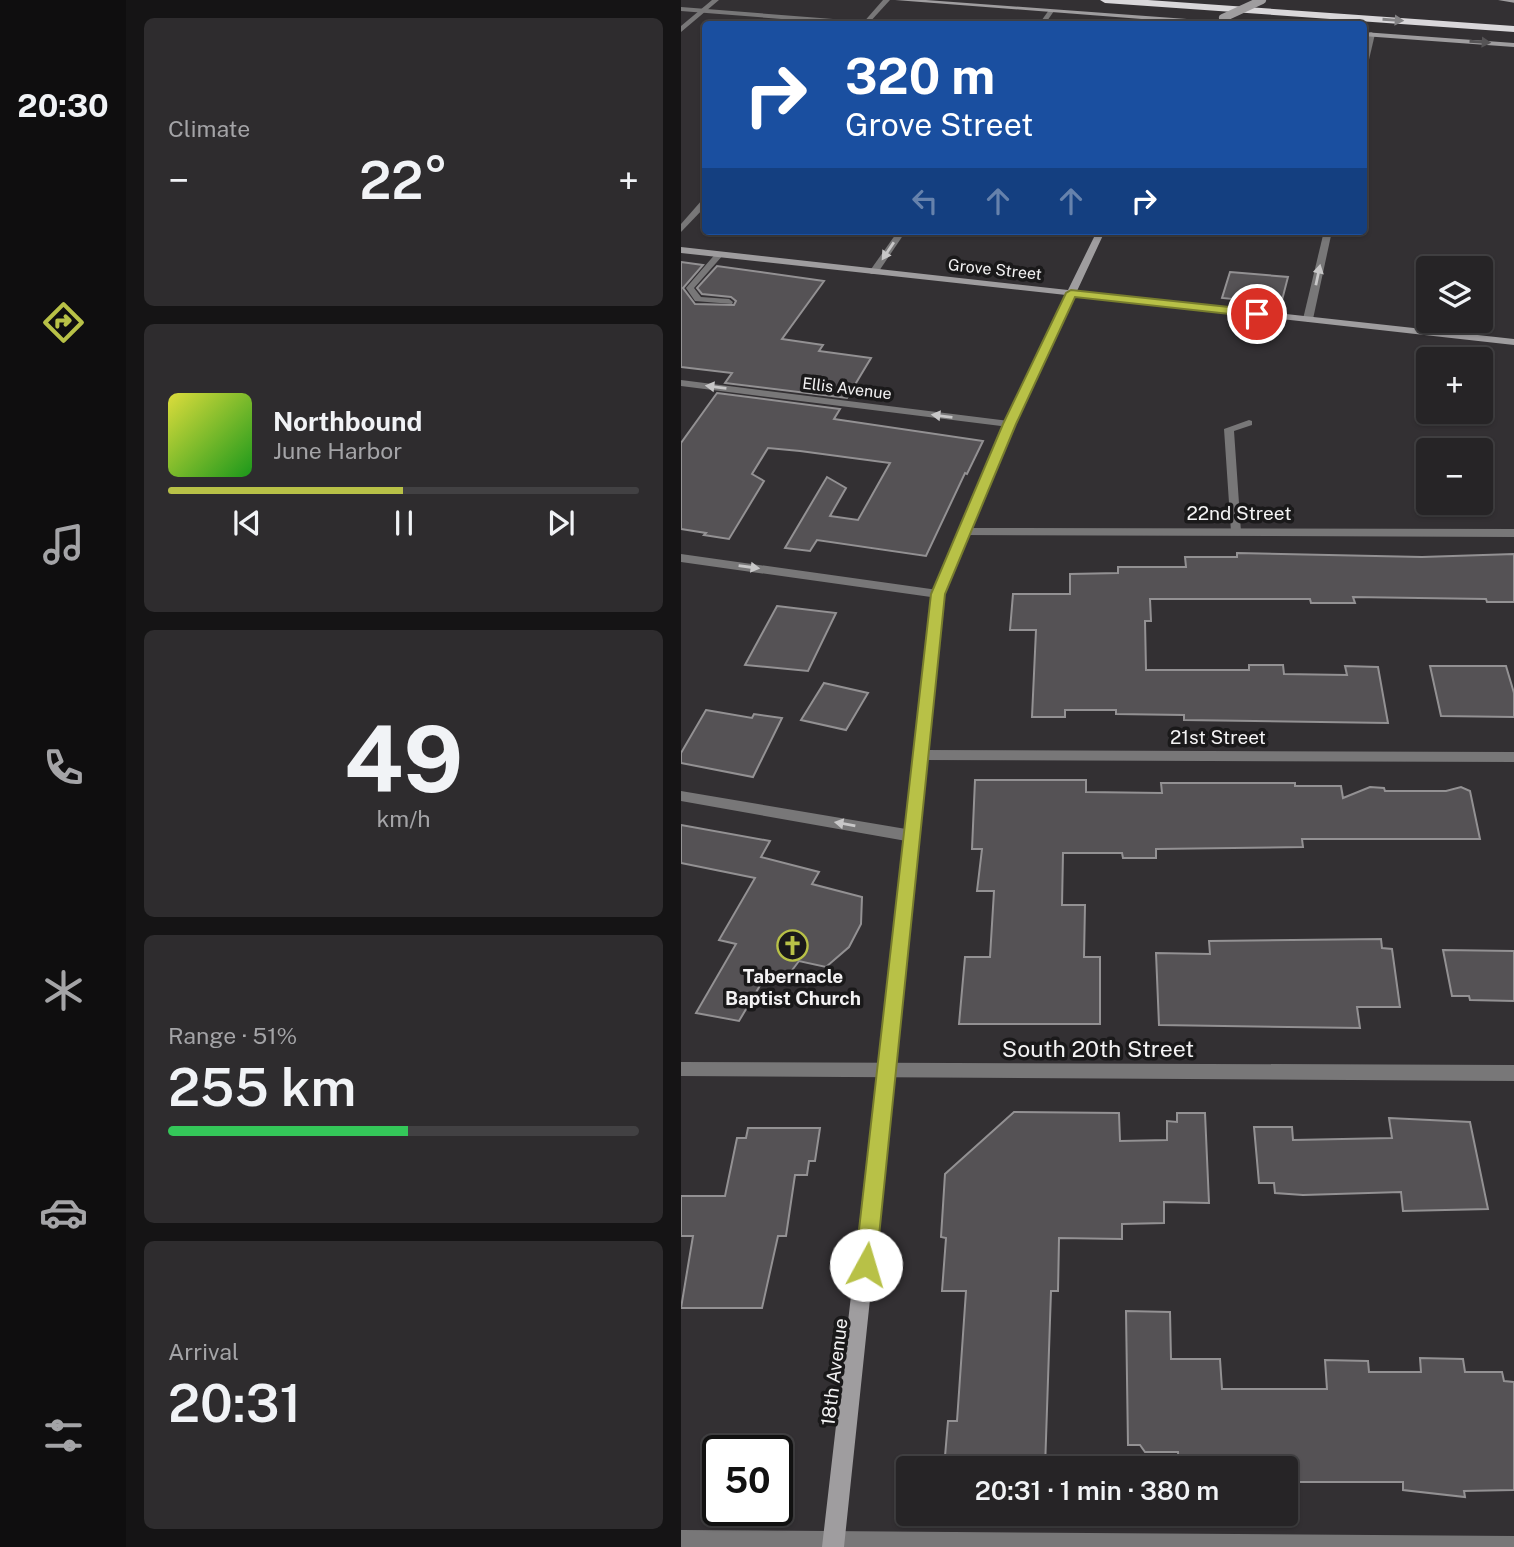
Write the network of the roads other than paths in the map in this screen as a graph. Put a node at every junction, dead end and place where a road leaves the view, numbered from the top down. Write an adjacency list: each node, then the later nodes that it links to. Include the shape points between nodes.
1 (716, 0): 9 (street)
2 (887, 0): 12 (street)
3 (898, 0): 10 (main road)
4 (1105, 0): 16 (highway, one-way to 16)
5 (1262, 0): 15 (main road, bridge)
6 (1501, 0): 7 (main road)
7 (1514, 1)
8 (681, 9): 9 (lane)
9 (703, 11): 11 (lane); 17 (street)
10 (1051, 11): 13 (street); 14 (main road)
11 (833, 21)
12 (868, 21)
13 (1044, 21)
14 (1174, 21)
15 (1226, 21)
16 (1514, 29)
17 (681, 30)
18 (1367, 34): 19 (main road, one-way to 19)
19 (1514, 45)
20 (702, 205): 21 (street)
21 (681, 229)
22 (899, 235): 27 (street, one-way to 27)
23 (1099, 235): 28 (main road, 18th Avenue)
24 (1327, 235): 30 (street, one-way to 24)
25 (681, 250): 26 (main road, Grove Street)
26 (720, 254): 27 (main road, Grove Street); 29 (lane, via 690,288 698,299)
27 (874, 272): 28 (main road, Grove Street)
28 (1071, 293): 30 (main road, Grove Street); 34 (main road, 18th Avenue)
29 (729, 302)
30 (1308, 319): 31 (main road, Grove Street)
31 (1514, 342)
32 (681, 383): 34 (street, Ellis Avenue, one-way to 32)
33 (1249, 423): 36 (lane, via 1229,429)
34 (1009, 424): 35 (main road, 18th Avenue)
35 (964, 532): 36 (street, 22nd Street); 39 (main road, 18th Avenue)
36 (1236, 532): 37 (street, 22nd Street)
37 (1514, 533)
38 (681, 558): 39 (street, one-way to 39)
39 (938, 594): 40 (main road, 18th Avenue)
40 (921, 755): 41 (street, 21st Street); 43 (main road, 18th Avenue)
41 (1514, 757)
42 (681, 796): 43 (street, one-way to 42)
43 (912, 836): 45 (main road, 18th Avenue)
44 (681, 1069): 45 (street, South 20th Street)
45 (888, 1072): 46 (street, South 20th Street); 48 (main road, 18th Avenue)
46 (1514, 1073)
47 (681, 1541): 48 (street)
48 (834, 1544): 49 (street)
49 (1514, 1547)

